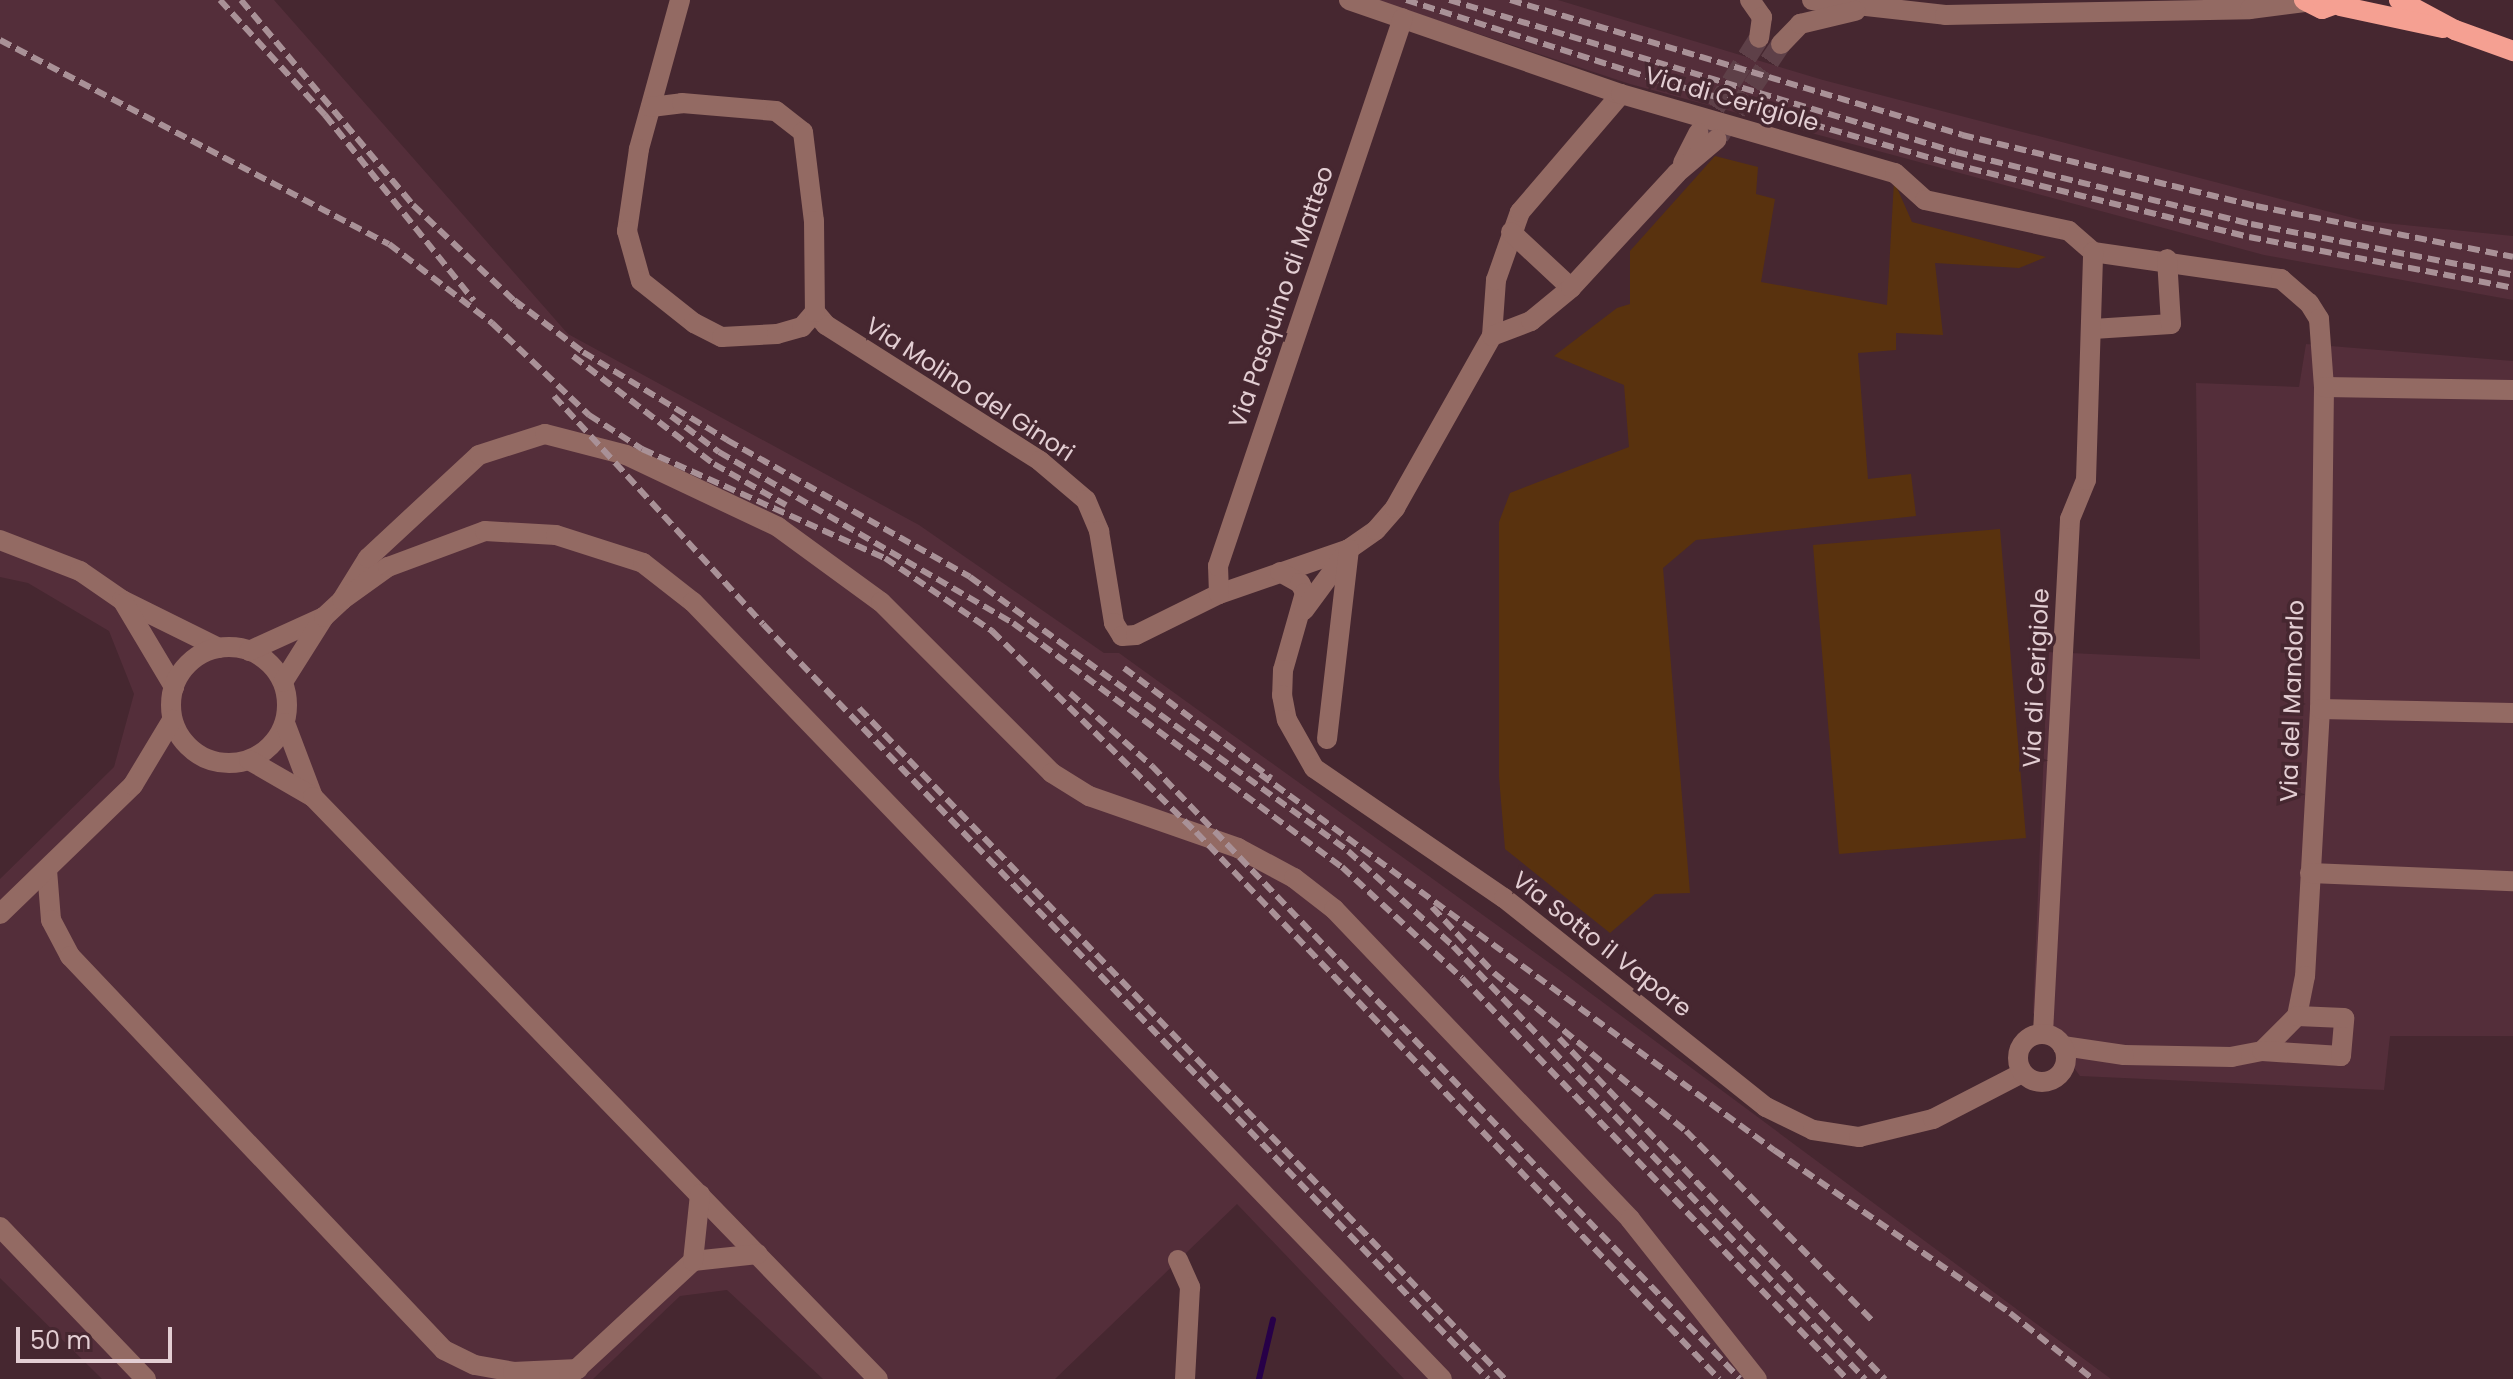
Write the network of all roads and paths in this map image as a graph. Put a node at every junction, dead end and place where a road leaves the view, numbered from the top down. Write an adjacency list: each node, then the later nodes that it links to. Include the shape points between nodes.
1 (680, 0): 15 (street)
2 (1349, 0): 9 (street)
3 (1750, 0): 11 (street, via 1762,17)
4 (1812, 0): 8 (street)
5 (2399, 0): 10 (main road)
6 (2305, 1): 7 (main road, via 2322,9); 8 (street, via 2250,9 2030,15)
7 (2343, 3): 10 (main road)
8 (1890, 9): 12 (street, via 1821,17 1800,24)
9 (1403, 18): 14 (street); 29 (street, Via Pasquino di Matteo, via 1218,566)
10 (2455, 30): 13 (main road)
11 (1759, 38)
12 (1781, 44)
13 (2513, 51)
14 (1621, 94): 17 (street, via 1529,201); 18 (street, Via di Cerigiole, via 1895,173 1925,200 2069,231)
15 (651, 107): 21 (street, via 682,103 776,111 803,132 814,221); 21 (street, via 627,231 641,281 694,323 722,337 777,334 802,327)
16 (1707, 136): 20 (street)
17 (1511, 232): 20 (street); 23 (street, via 1496,280)
18 (2093, 252): 19 (street); 22 (street, Via di Cerigiole)
19 (2167, 259): 22 (street, via 2171,324); 24 (street, Via del Mandorlo, via 2281,279 2319,319)
20 (1571, 288): 23 (street, via 1531,321)
21 (815, 312): 29 (street, Via Molino del Ginori, via 826,325 1040,461 1086,500 1099,531 1116,631 1122,636 1136,635)
22 (2093, 329): 50 (street, Via di Cerigiole, via 2086,480 2070,519)
23 (1492, 336): 27 (street, via 1395,508)
24 (2324, 387): 25 (street); 38 (street, Via del Mandorlo)
25 (2513, 390)
26 (0, 540): 30 (street, via 80,571)
27 (1349, 549): 28 (street); 32 (street, Via Sotto il Vapore); 42 (street)
28 (1280, 572): 29 (street); 32 (street, via 1300,583)
29 (1219, 594)
30 (122, 600): 34 (street); 37 (street)
31 (342, 600): 33 (street); 65 (street, via 388,567 485,531 556,535 643,563 693,602); 66 (street, via 368,558 479,455 545,434 626,455 778,527 881,602 1052,773 1089,796 1238,848 1294,878 1334,909 1630,1219)
32 (1304, 610): 55 (street, Via Sotto il Vapore, via 1283,670 1282,695 1287,720 1314,768 1504,898 1766,1107 1813,1130 1859,1137 1933,1119)
33 (324, 617): 35 (street); 36 (street)
34 (219, 648): 35 (street); 37 (street, via 191,662)
35 (249, 651): 36 (street, via 263,658)
36 (283, 682): 41 (street)
37 (174, 687): 40 (street)
38 (2320, 709): 39 (street); 46 (street, Via del Mandorlo)
39 (2513, 713)
40 (172, 720): 43 (street, via 202,757 217,763); 45 (street, via 133,785)
41 (285, 723): 43 (street, via 265,752); 44 (street)
42 (1327, 739)
43 (249, 760): 44 (street)
44 (313, 797): 56 (street)
45 (47, 870): 48 (street); 61 (street, via 51,920 70,956 444,1350 475,1365)
46 (2310, 873): 47 (street); 49 (street, Via del Mandorlo, via 2305,976)
47 (2513, 881)
48 (0, 914)
49 (2297, 1016): 52 (street); 52 (street, via 2344,1018 2341,1056)
50 (2043, 1033): 51 (street); 55 (street, via 2020,1047)
51 (2063, 1046): 53 (street); 54 (street)
52 (2262, 1051): 53 (street, via 2232,1057)
53 (2124, 1055): 54 (street)
54 (2064, 1068): 55 (street, via 2047,1081)
55 (2022, 1073)
56 (700, 1194): 58 (street); 60 (street)
57 (0, 1227): 62 (street)
58 (758, 1254): 60 (street); 63 (street)
59 (1178, 1260): 64 (street, via 1190,1287)
60 (693, 1261): 61 (street)
61 (572, 1374)
62 (146, 1379)
63 (878, 1379)
64 (1185, 1379)
65 (1442, 1379)
66 (1757, 1379)

